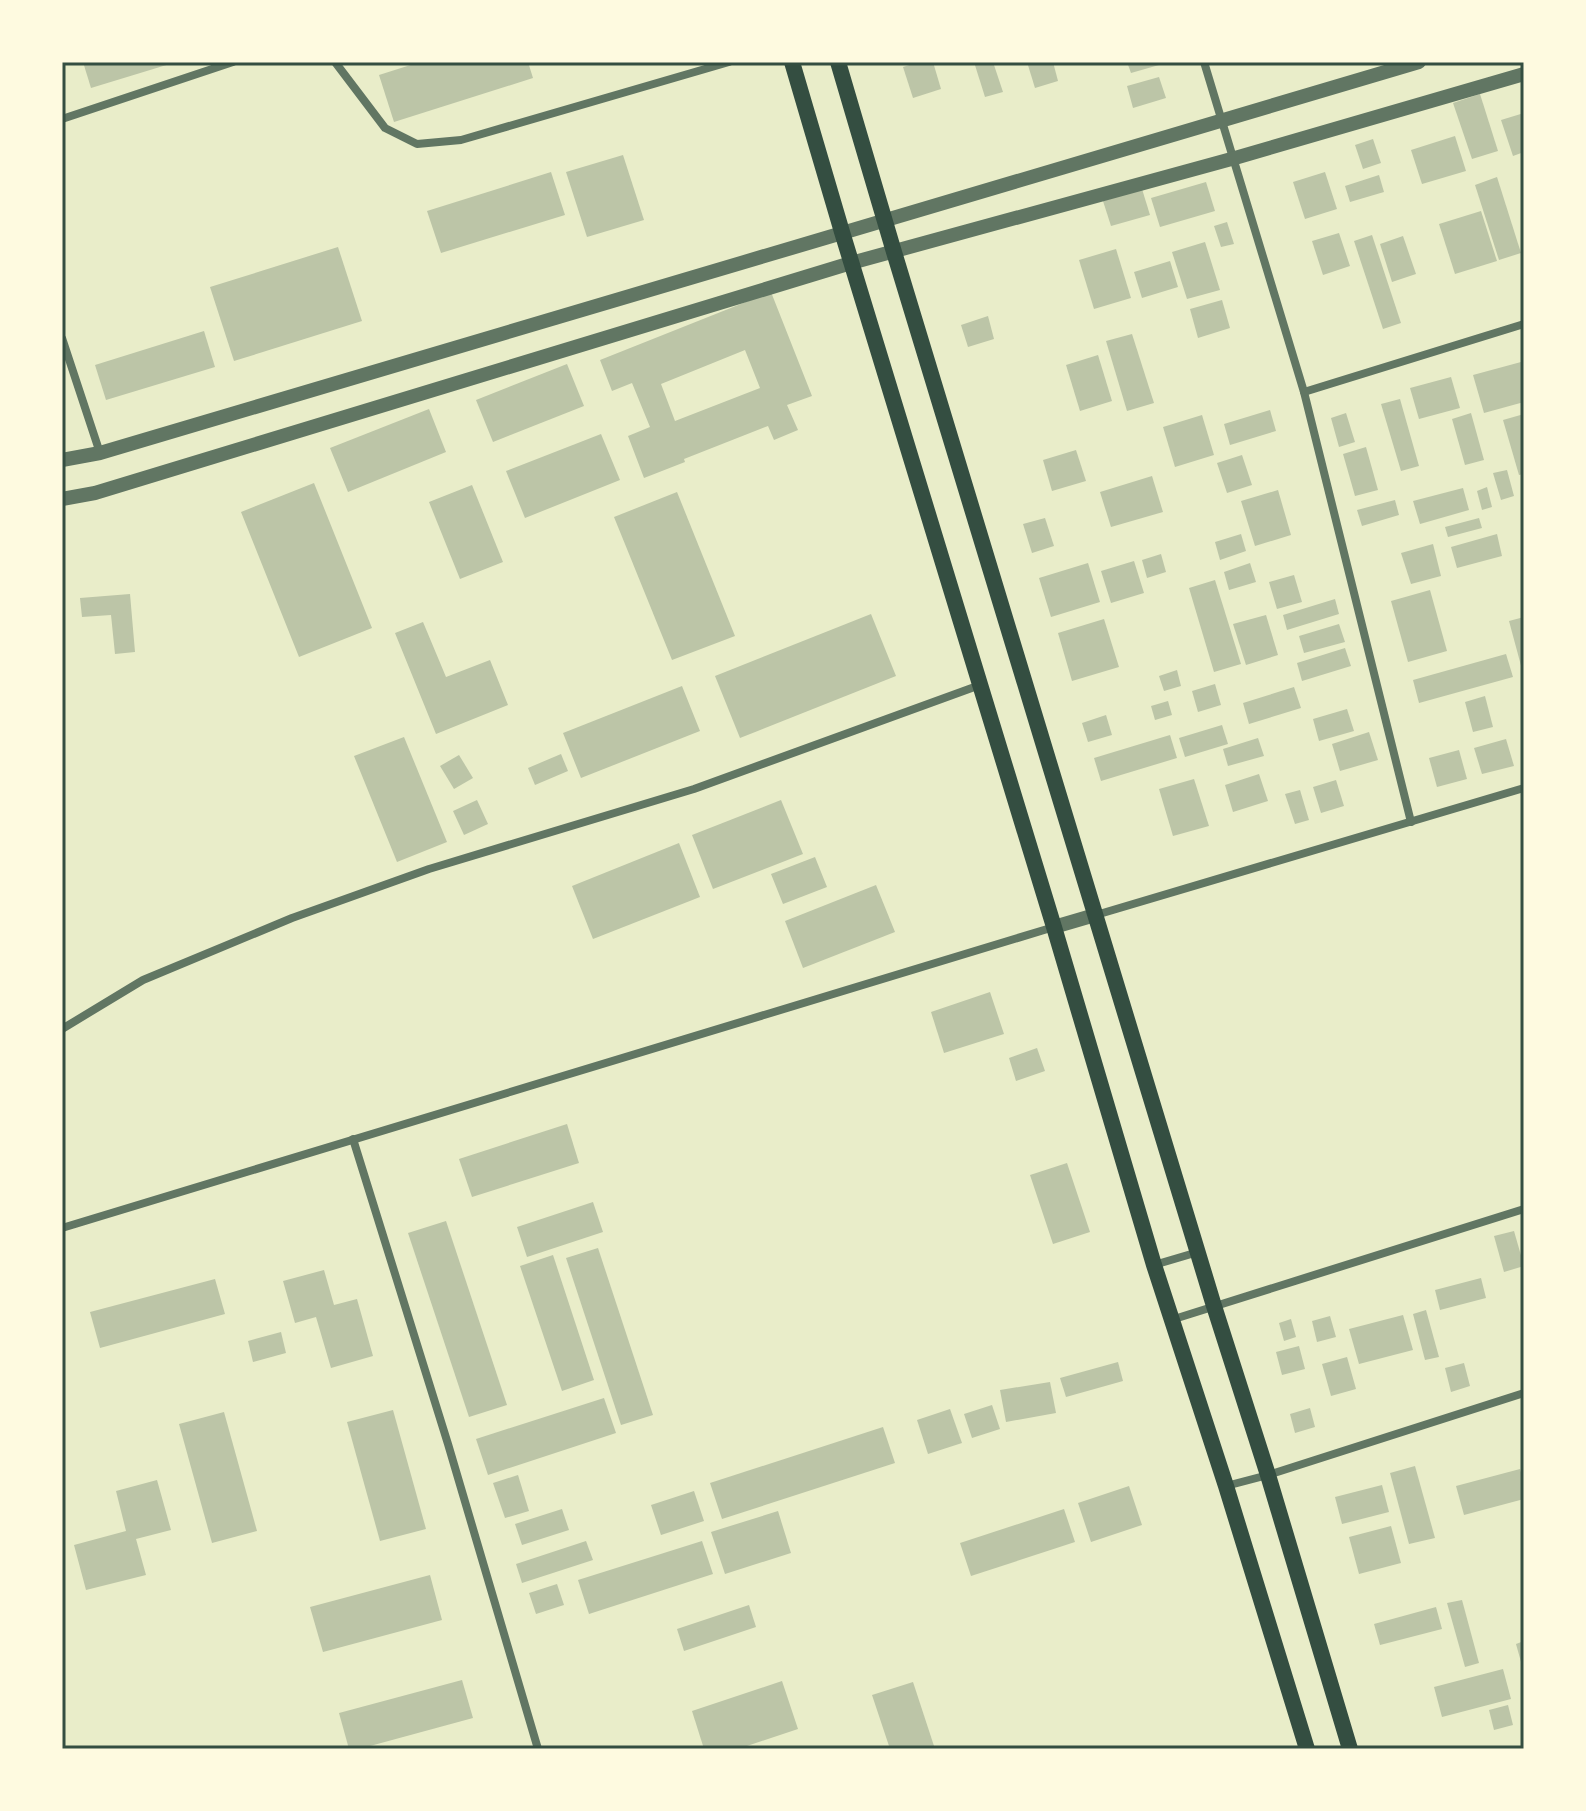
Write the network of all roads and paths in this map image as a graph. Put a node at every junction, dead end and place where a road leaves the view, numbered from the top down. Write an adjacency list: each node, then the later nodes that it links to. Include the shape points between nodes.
1 (233, 62): 9 (street)
2 (335, 62): 3 (street, via 385,128 417,144 461,140)
3 (729, 62)
4 (792, 62): 13 (main road)
5 (838, 62): 12 (main road)
6 (1204, 62): 10 (street)
7 (1419, 62): 10 (street)
8 (1524, 74): 11 (street)
9 (62, 119)
10 (1223, 121): 11 (street); 12 (street)
11 (1235, 158): 14 (street); 18 (street)
12 (885, 220): 13 (street); 14 (main road)
13 (842, 232): 15 (main road); 19 (street)
14 (894, 252): 15 (street); 25 (main road)
15 (851, 263): 21 (street); 22 (main road)
16 (1524, 324): 18 (street)
17 (62, 338): 19 (street)
18 (1304, 392): 24 (street)
19 (100, 453): 20 (street)
20 (62, 460)
21 (62, 499)
22 (980, 685): 26 (main road); 27 (street, via 694,789 429,869 292,918 143,980)
23 (1524, 788): 24 (street)
24 (1411, 822): 25 (street)
25 (1095, 915): 26 (street); 31 (main road)
26 (1054, 927): 28 (street); 32 (main road)
27 (62, 1029)
28 (353, 1139): 30 (street); 38 (street)
29 (1524, 1209): 33 (street)
30 (62, 1228)
31 (1198, 1252): 32 (street); 33 (main road)
32 (1154, 1265): 34 (main road)
33 (1214, 1306): 34 (street); 36 (main road)
34 (1171, 1320): 37 (main road)
35 (1524, 1393): 36 (street)
36 (1268, 1475): 37 (street); 40 (main road)
37 (1226, 1486): 39 (main road)
38 (538, 1749)
39 (1307, 1749)
40 (1350, 1749)

